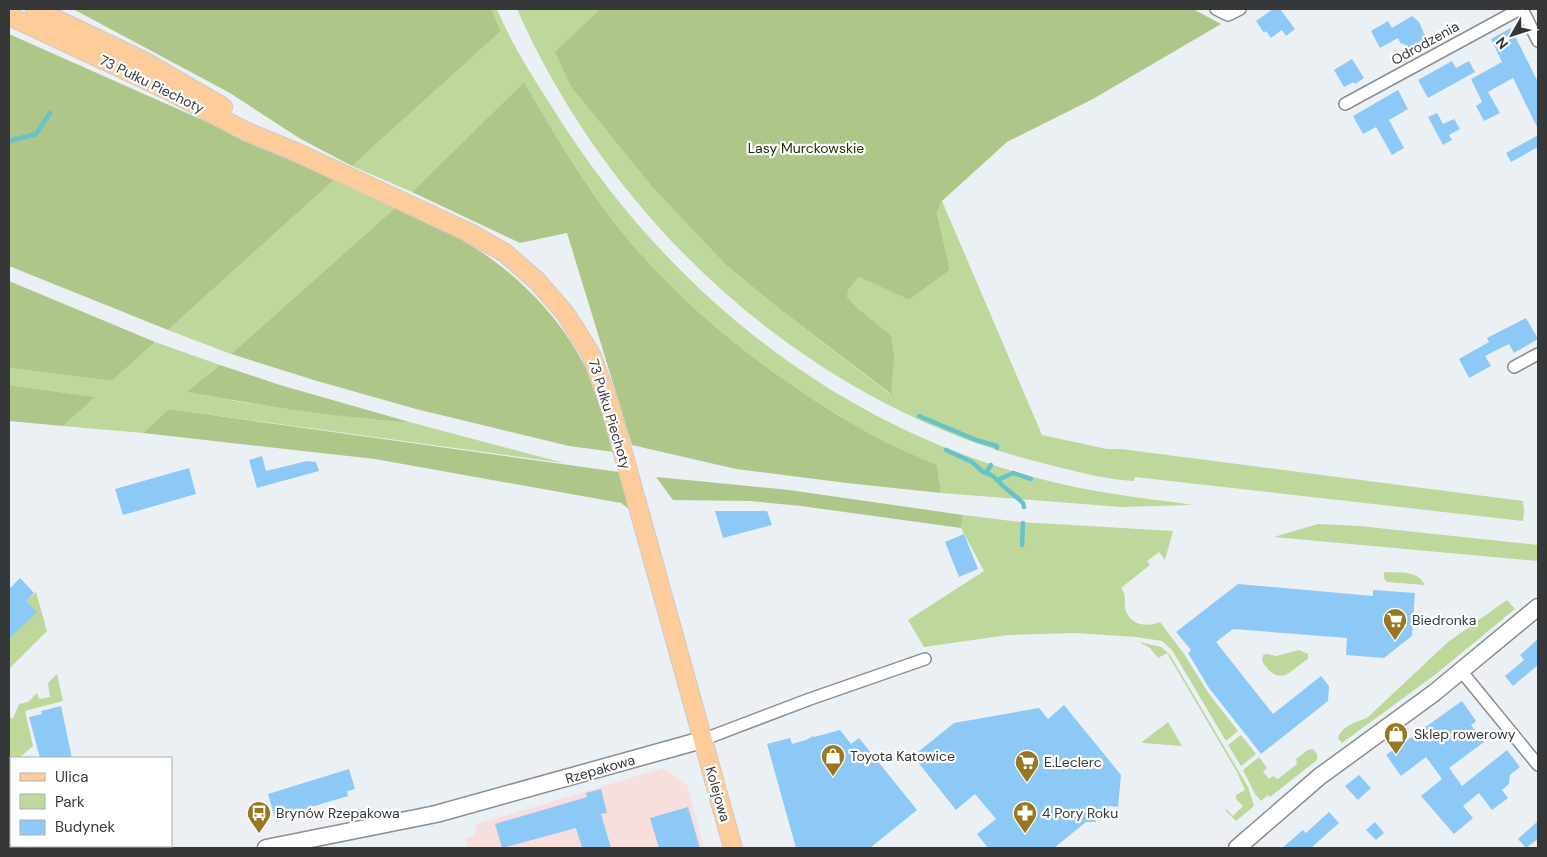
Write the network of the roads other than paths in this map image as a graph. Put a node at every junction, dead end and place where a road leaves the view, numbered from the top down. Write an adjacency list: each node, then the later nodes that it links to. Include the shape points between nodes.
1 (35, 9): 8 (main road, 73 Pułku Piechoty, via 142,60)
2 (1216, 9): 4 (street, via 1225,14)
3 (1521, 9): 6 (street, Odrodzenia); 7 (street, Odrodzenia)
4 (1235, 12)
5 (9, 16): 8 (main road, 73 Pułku Piechoty, via 165,89 247,132)
6 (1538, 41)
7 (1346, 104)
8 (296, 152): 14 (main road, 73 Pułku Piechoty, via 505,253 565,313 591,354 600,376)
9 (1538, 354): 10 (street)
10 (1514, 367)
11 (1538, 607): 13 (street)
12 (925, 659): 14 (street, Rzepakowa)
13 (1462, 672): 15 (street); 18 (street, via 1319,777)
14 (702, 740): 16 (street, Rzepakowa, via 436,814); 17 (main road, Kolejowa)
15 (1538, 765)
16 (266, 848)
17 (733, 848)
18 (1237, 848)

